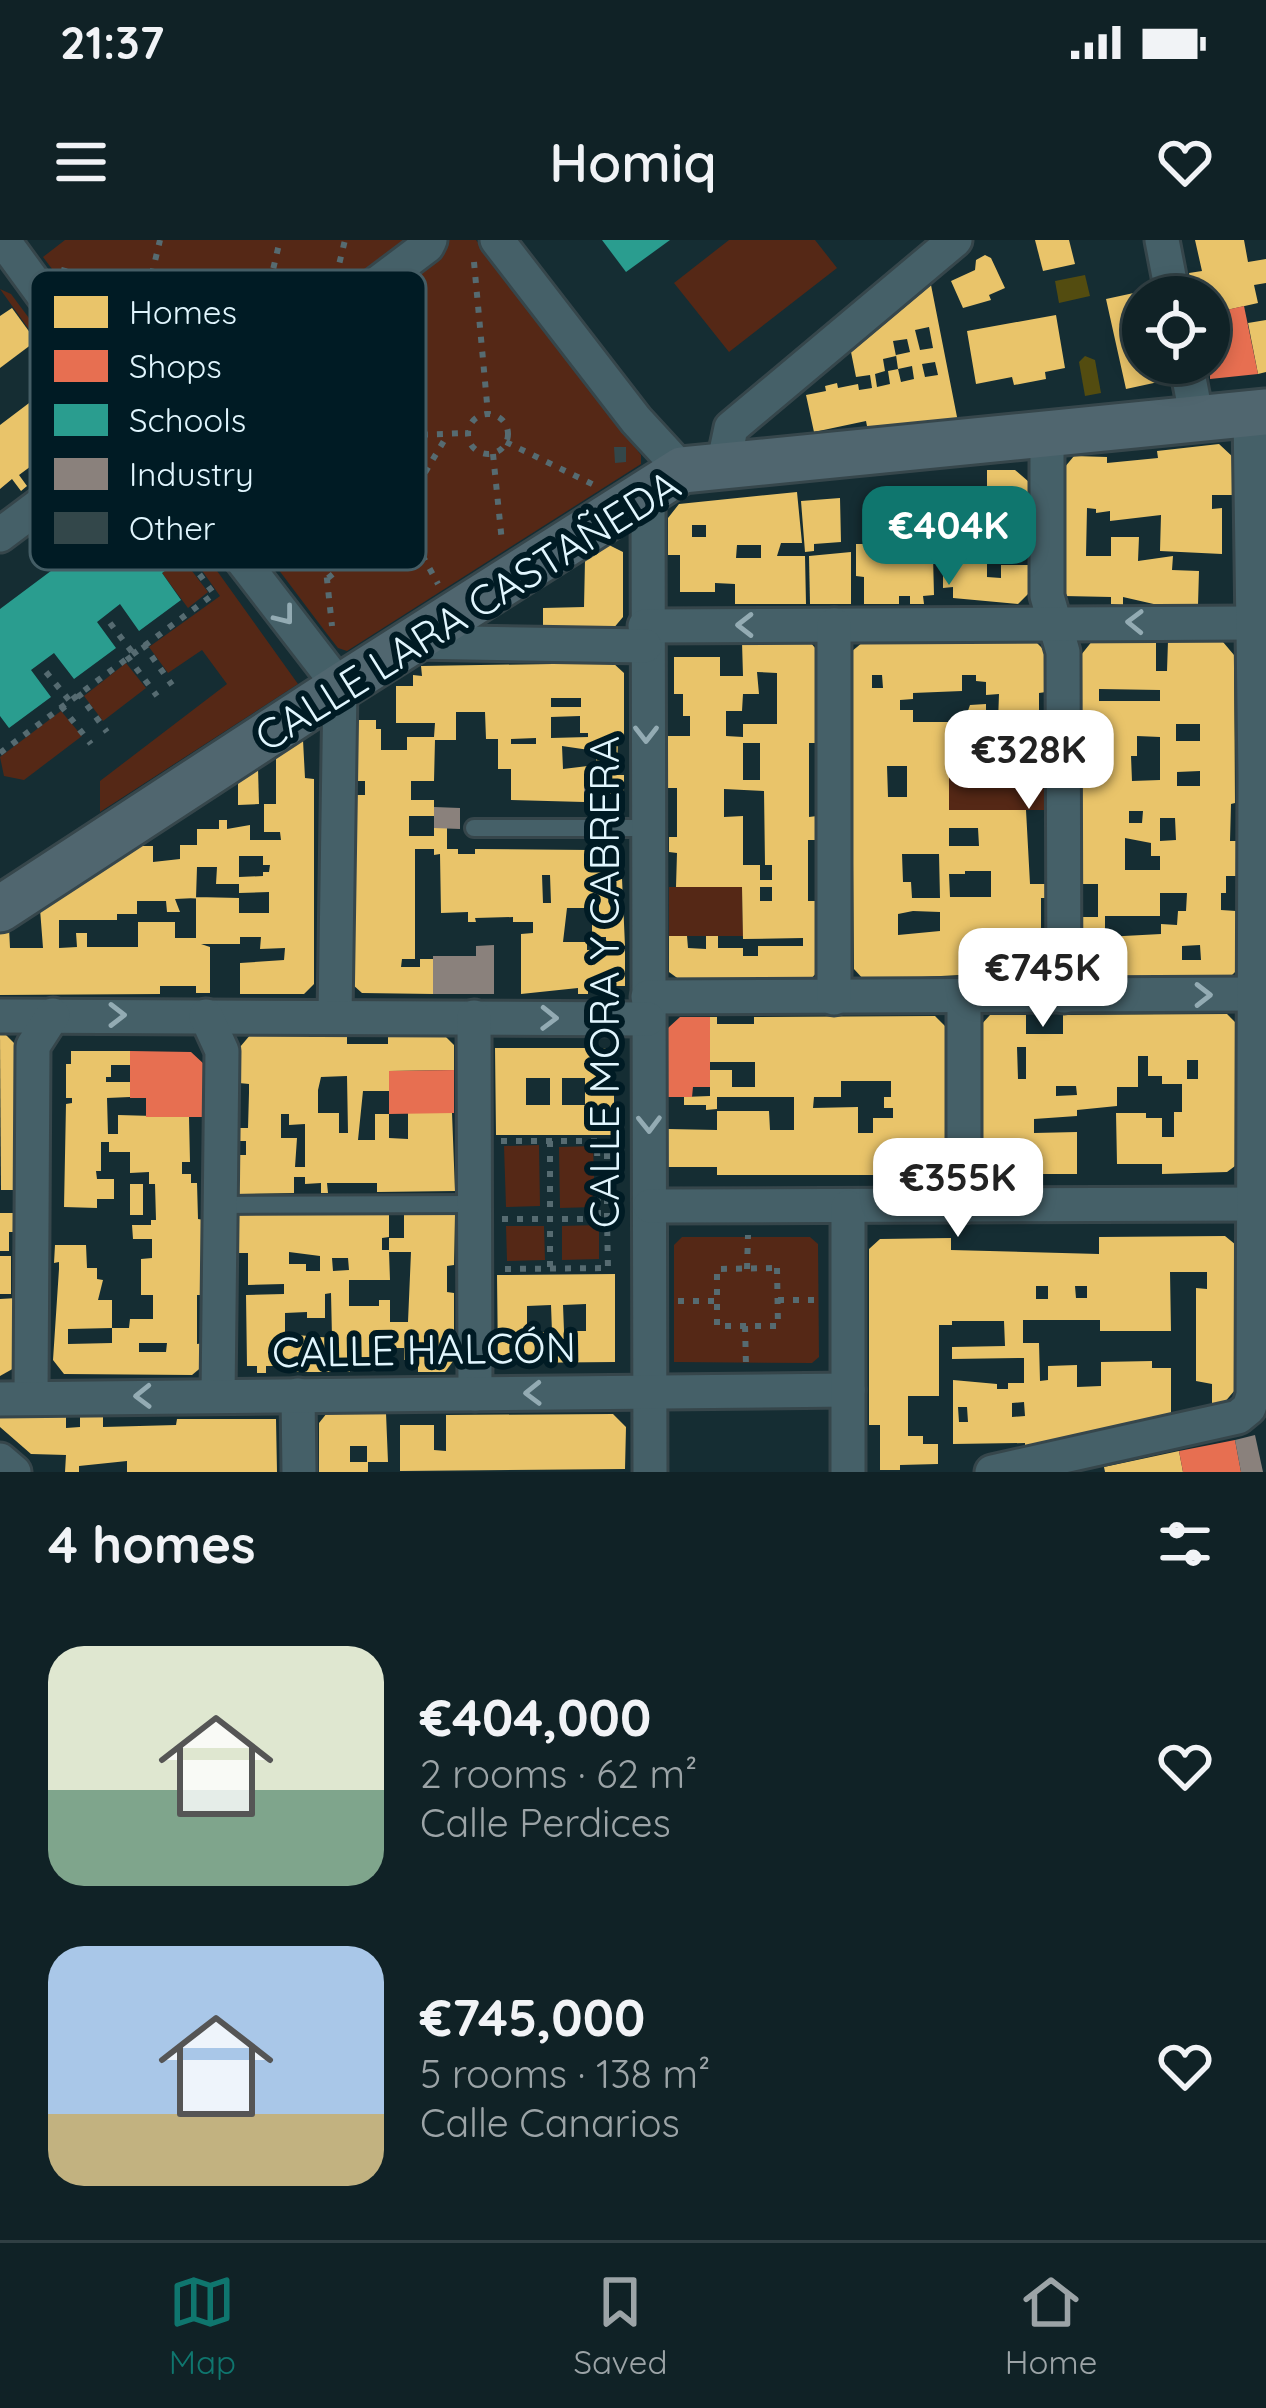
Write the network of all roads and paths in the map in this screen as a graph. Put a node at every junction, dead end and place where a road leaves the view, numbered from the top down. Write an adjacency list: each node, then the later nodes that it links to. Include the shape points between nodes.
1 (160, 240): 10 (path)
2 (280, 240): 11 (path)
3 (430, 240): 12 (street)
4 (955, 240): 26 (street)
5 (1162, 240): 14 (street)
6 (12, 249): 13 (street)
7 (486, 251): 17 (path); 26 (street)
8 (51, 268): 9 (path)
9 (59, 270)
10 (153, 270)
11 (273, 270)
12 (395, 270)
13 (30, 274)
14 (1169, 276)
15 (1190, 384): 18 (street)
16 (1258, 412): 18 (street, CALLE LARA CASTAÑEDA); 40 (street)
17 (488, 414): 19 (path); 23 (path, via 503,421)
18 (1197, 419): 21 (street, CALLE LARA CASTAÑEDA)
19 (468, 433): 20 (path); 24 (path, via 478,452)
20 (448, 434): 22 (path); 25 (path)
21 (1048, 434): 26 (street, CALLE LARA CASTAÑEDA); 38 (street, via 1047,596)
22 (426, 435)
23 (506, 442): 24 (path); 27 (path)
24 (493, 453): 30 (path)
25 (426, 471)
26 (684, 476): 43 (street, CALLE MORA Y CABRERA); 44 (street, CALLE LARA CASTAÑEDA)
27 (602, 489)
28 (30, 512): 29 (street)
29 (0, 535)
30 (503, 552)
31 (426, 562): 37 (path)
32 (196, 570): 45 (path, via 214,594)
33 (250, 570): 49 (street, one-way to 49)
34 (327, 570): 36 (path)
35 (338, 570): 36 (path)
36 (328, 578): 42 (path)
37 (444, 596)
38 (1057, 621): 40 (street, one-way to 38); 41 (street); 62 (street, via 1064,652)
39 (110, 622): 46 (path)
40 (1252, 623): 57 (street)
41 (834, 625): 43 (street, one-way to 43); 64 (street)
42 (327, 634)
43 (645, 636): 44 (street); 59 (street, CALLE MORA Y CABRERA, one-way to 59)
44 (412, 642): 49 (street, CALLE LARA CASTAÑEDA)
45 (143, 644): 46 (path); 48 (path)
46 (129, 654): 50 (path); 51 (path)
47 (46, 672): 52 (path)
48 (172, 685)
49 (340, 687): 60 (street, CALLE LARA CASTAÑEDA); 69 (street)
50 (77, 692): 52 (path); 54 (path)
51 (157, 696)
52 (69, 700): 53 (path)
53 (61, 706): 55 (path); 56 (path)
54 (107, 732)
55 (91, 744)
56 (0, 753)
57 (1261, 777): 61 (street)
58 (474, 827): 59 (lane)
59 (646, 828): 65 (street, CALLE MORA Y CABRERA)
60 (0, 909)
61 (1253, 994): 62 (street, one-way to 61); 74 (street)
62 (1064, 996): 63 (street)
63 (964, 997): 64 (street); 77 (street)
64 (834, 998): 65 (street)
65 (647, 1008): 70 (street, one-way to 65); 72 (street, CALLE MORA Y CABRERA, one-way to 72)
66 (53, 1015): 67 (street); 68 (street, one-way to 68); 93 (street, via 33,1046)
67 (0, 1016)
68 (206, 1016): 69 (street); 75 (street, via 222,1051)
69 (335, 1016): 70 (street)
70 (474, 1017): 79 (street)
71 (550, 1141): 73 (path, via 500,1141); 80 (path); 81 (path, via 597,1141)
72 (649, 1147): 76 (street, CALLE MORA Y CABRERA); 81 (path, via 607,1148)
73 (500, 1161)
74 (1260, 1204): 77 (street); 99 (street, via 1249,1408 1238,1417)
75 (222, 1205): 79 (lane); 92 (street)
76 (650, 1206): 78 (street); 89 (street, CALLE MORA Y CABRERA)
77 (964, 1206): 78 (street)
78 (848, 1207): 88 (street)
79 (490, 1216): 80 (path); 90 (street)
80 (550, 1219): 81 (path); 83 (path)
81 (603, 1219): 83 (path, via 608,1268)
82 (500, 1252): 83 (path, via 500,1269)
83 (550, 1269)
84 (778, 1300): 85 (path); 87 (path, via 778,1326 717,1326); 87 (path, via 777,1268 717,1269)
85 (818, 1300)
86 (674, 1301): 87 (path)
87 (717, 1301)
88 (848, 1390): 89 (street, CALLE HALCÓN); 98 (street, via 839,1431)
89 (650, 1392): 90 (street, CALLE HALCÓN, one-way to 90); 97 (street, CALLE MORA Y CABRERA)
90 (475, 1394): 91 (street, CALLE HALCÓN)
91 (298, 1395): 92 (street, CALLE HALCÓN); 96 (street)
92 (218, 1396): 93 (street, CALLE HALCÓN, one-way to 93)
93 (15, 1398)
94 (0, 1460): 95 (street)
95 (14, 1472)
96 (299, 1472)
97 (650, 1472)
98 (848, 1472)
99 (992, 1472)

